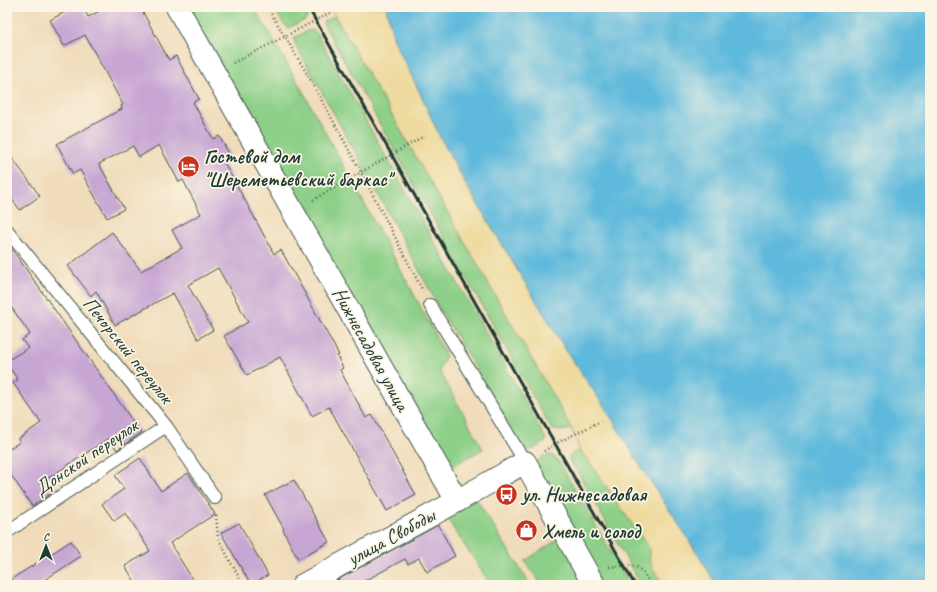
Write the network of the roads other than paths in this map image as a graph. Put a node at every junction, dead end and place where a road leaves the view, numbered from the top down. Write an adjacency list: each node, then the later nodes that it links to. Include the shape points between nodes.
1 (178, 7): 7 (street, Нижнесадовая улица)
2 (7, 230): 4 (lane, Печорский переулок)
3 (430, 305): 5 (lane)
4 (166, 426): 6 (lane, Печорский переулок); 8 (lane, Донской переулок)
5 (525, 462): 7 (street); 9 (street)
6 (215, 498)
7 (457, 501): 10 (street, улица Свободы)
8 (7, 532)
9 (589, 577)
10 (303, 585)

